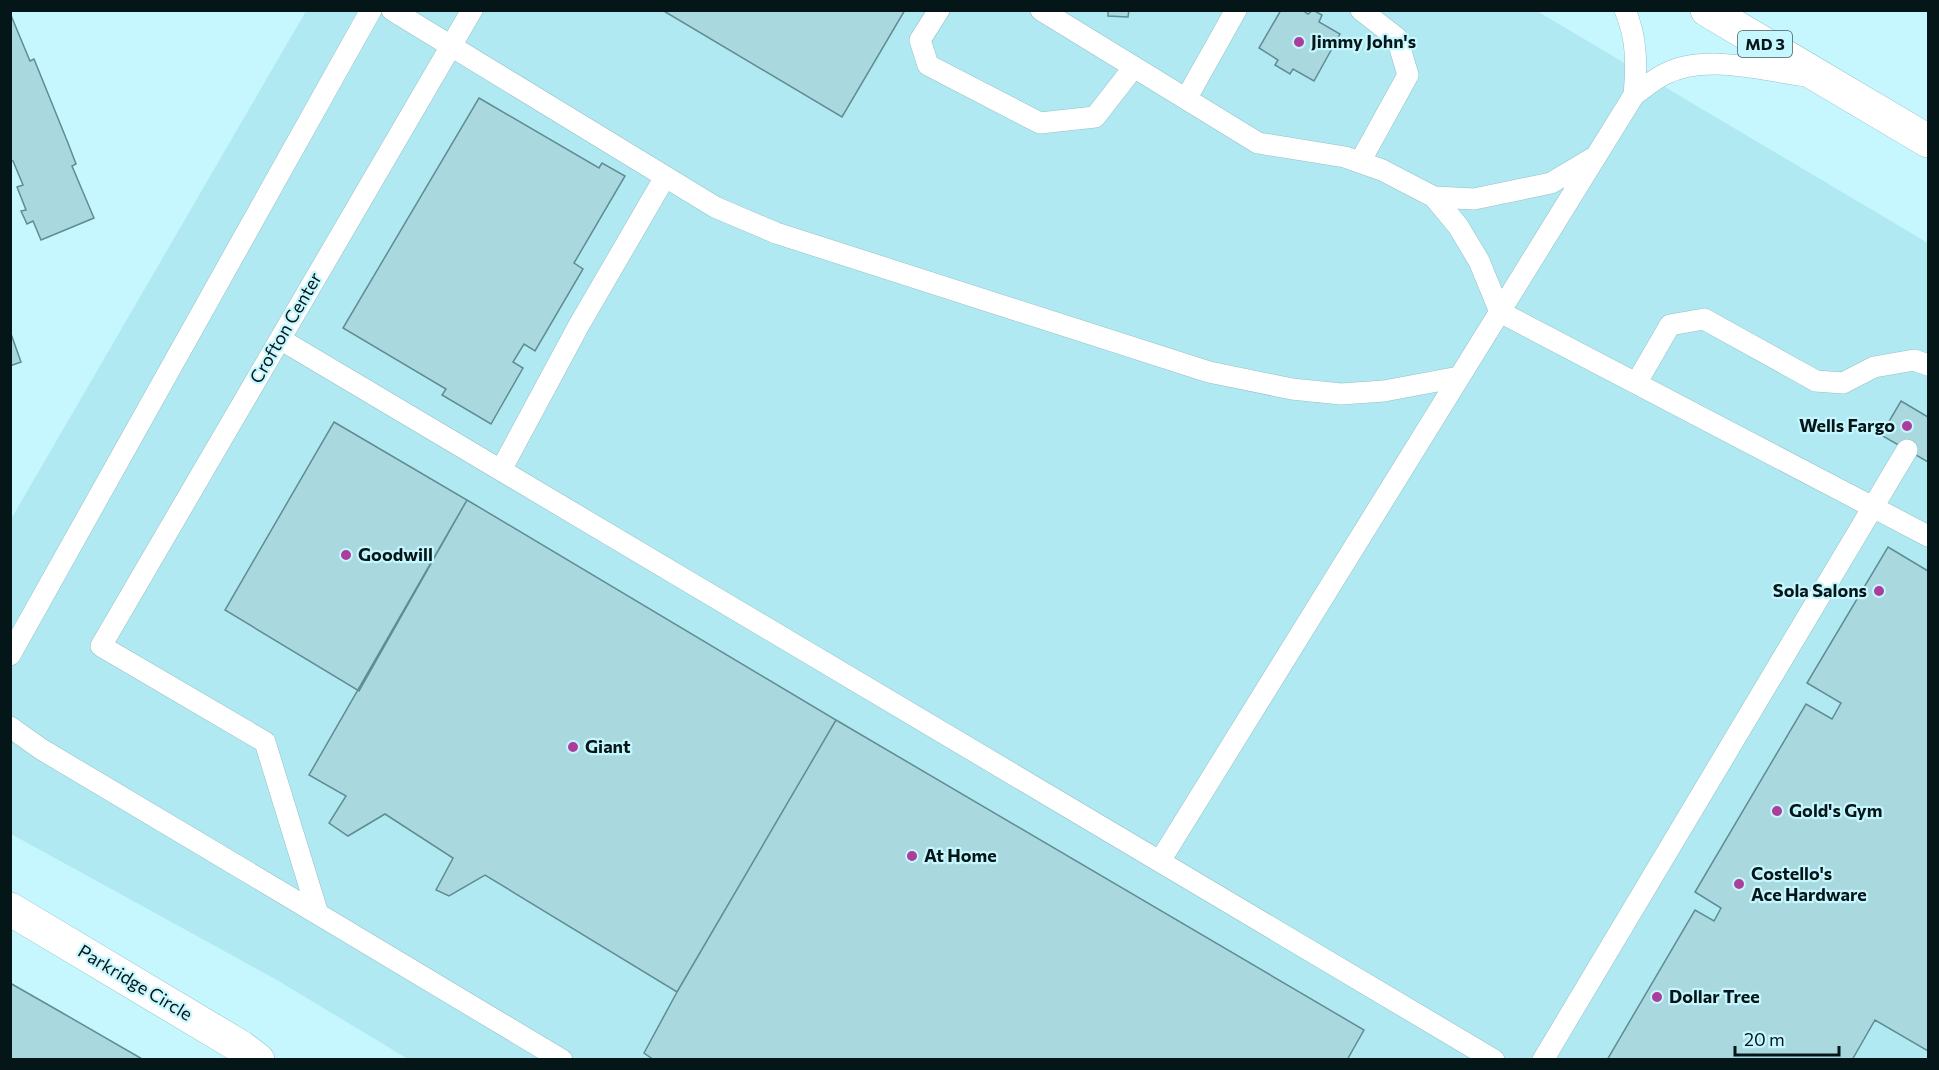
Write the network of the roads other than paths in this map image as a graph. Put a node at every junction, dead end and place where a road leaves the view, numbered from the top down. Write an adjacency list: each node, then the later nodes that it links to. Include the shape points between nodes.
1 (370, 10): 30 (lane)
2 (392, 10): 11 (lane)
3 (472, 10): 11 (lane, Crofton Center)
4 (939, 10): 12 (lane, via 920,40 928,65 1040,123 1095,117)
5 (1041, 10): 10 (lane)
6 (1236, 10): 15 (lane)
7 (1361, 10): 18 (lane, via 1397,38 1408,75)
8 (1625, 10): 14 (lane, via 1637,63)
9 (1707, 10): 13 (main road, MD 3)
10 (1073, 19): 12 (lane)
11 (450, 47): 19 (lane); 22 (lane, Crofton Center)
12 (1134, 67): 15 (lane)
13 (1823, 78): 14 (lane, via 1718,65 1692,66 1665,74); 16 (main road, MD 3)
14 (1634, 95): 17 (lane)
15 (1186, 99): 18 (lane, via 1258,143)
16 (1929, 141)
17 (1597, 155): 20 (lane, via 1551,183 1474,199); 21 (lane)
18 (1360, 162): 20 (lane)
19 (665, 177): 24 (lane, via 715,207 776,233 1209,372 1292,389 1341,394 1384,391); 27 (lane)
20 (1434, 197): 21 (lane, via 1479,261)
21 (1500, 312): 24 (lane); 25 (lane)
22 (280, 339): 27 (lane); 34 (lane, Crofton Center, via 100,646 265,742)
23 (1929, 365): 25 (lane, via 1914,360 1874,367 1843,382 1816,381 1704,319 1670,325)
24 (1459, 377): 32 (lane)
25 (1637, 382): 28 (lane)
26 (1907, 450): 28 (lane)
27 (501, 470): 32 (lane)
28 (1872, 506): 29 (lane); 38 (lane)
29 (1929, 536)
30 (10, 655)
31 (10, 727): 34 (lane)
32 (1160, 861): 35 (lane)
33 (10, 909): 36 (main road, Parkridge Circle)
34 (318, 914): 37 (lane)
35 (1485, 1057)
36 (258, 1059)
37 (562, 1059)
38 (1543, 1059)

